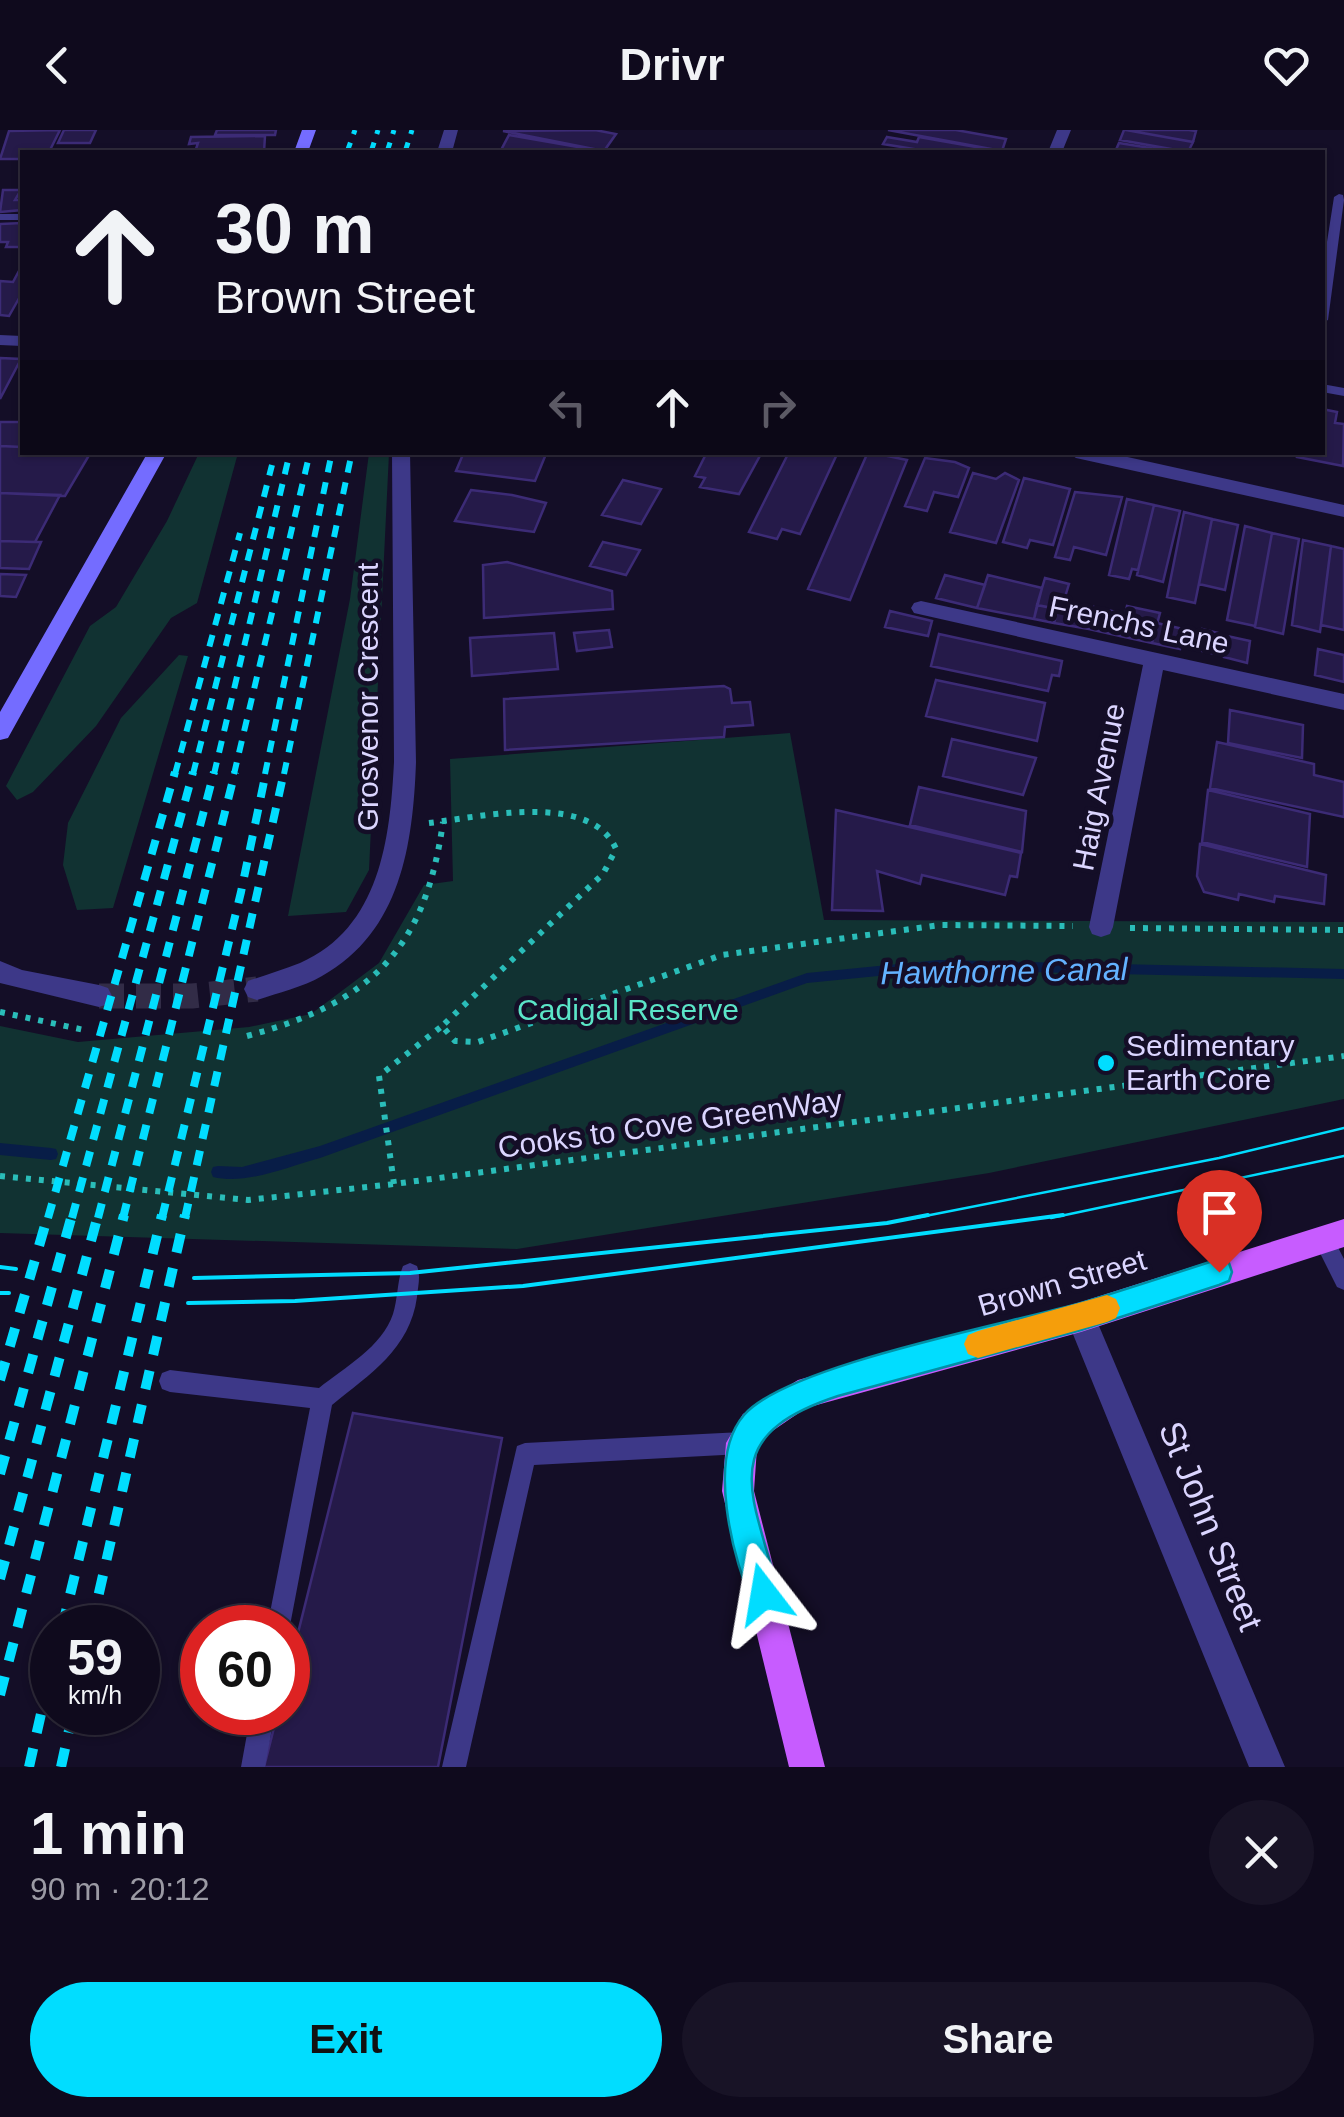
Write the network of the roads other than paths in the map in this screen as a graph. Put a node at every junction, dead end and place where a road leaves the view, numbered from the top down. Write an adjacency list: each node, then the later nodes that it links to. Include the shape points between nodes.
1 (1338, 197): 2 (lane)
2 (1325, 297)
3 (156, 455): 10 (main road)
4 (401, 455): 13 (street, Grosvenor Crescent, via 405,767 398,853 363,931 309,972)
5 (1089, 455): 6 (street)
6 (1344, 512)
7 (922, 608): 8 (street, Frenchs Lane)
8 (1156, 658): 9 (street, Frenchs Lane); 11 (street, Haig Avenue)
9 (1344, 702)
10 (0, 732)
11 (1102, 927)
12 (0, 972): 14 (street)
13 (257, 989)
14 (99, 996)
15 (1337, 1239): 17 (lane); 18 (main road, Brown Street)
16 (410, 1273): 20 (lane, via 402,1320 391,1338)
17 (1344, 1280)
18 (1081, 1316): 21 (main road, Brown Street, via 798,1395 754,1425); 27 (street, St John Street)
19 (170, 1381): 20 (lane)
20 (322, 1399): 22 (lane)
21 (742, 1443): 25 (lane, via 524,1454); 26 (main road, via 738,1491)
22 (283, 1605)
23 (259, 1735): 24 (lane)
24 (253, 1767)
25 (454, 1767)
26 (807, 1767)
27 (1267, 1767)

